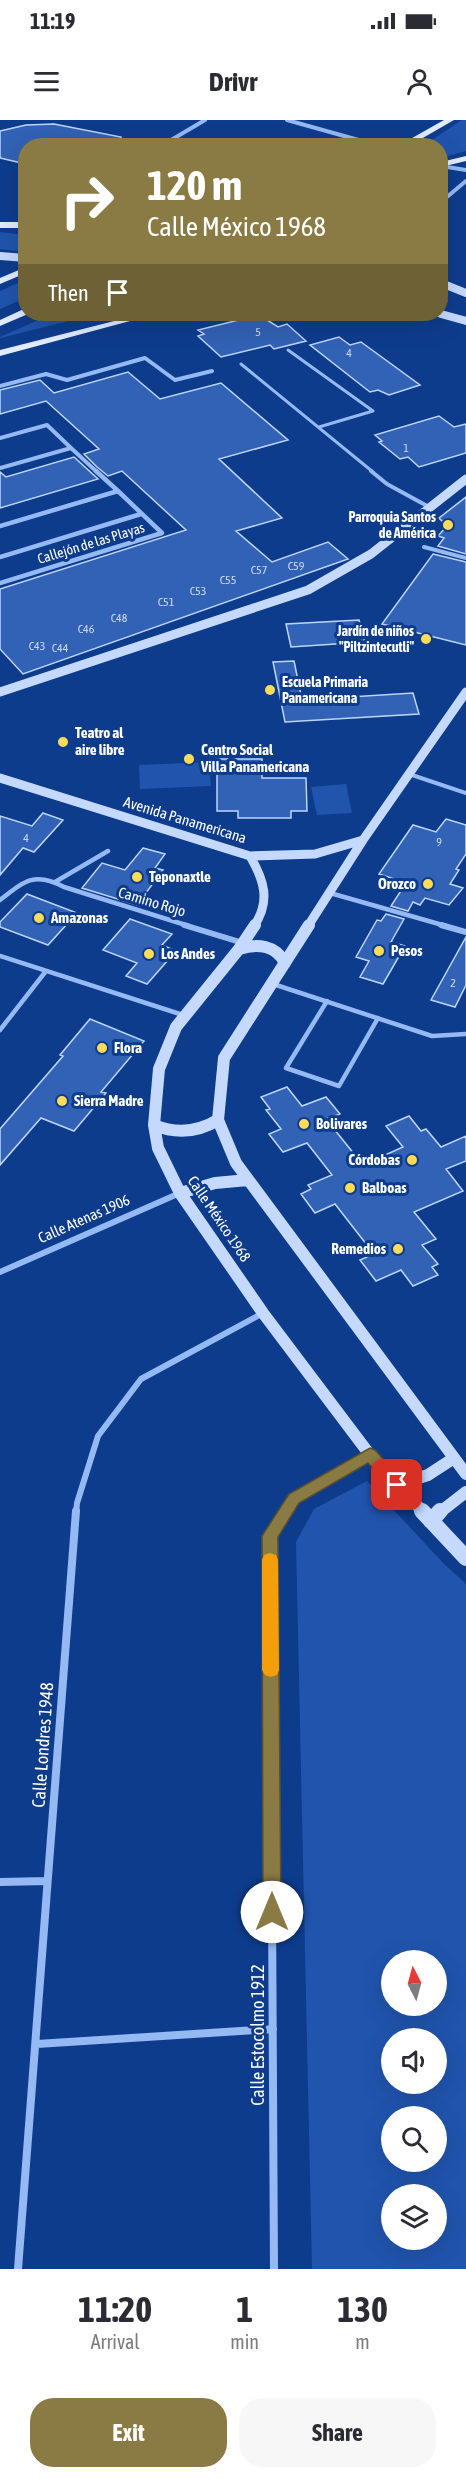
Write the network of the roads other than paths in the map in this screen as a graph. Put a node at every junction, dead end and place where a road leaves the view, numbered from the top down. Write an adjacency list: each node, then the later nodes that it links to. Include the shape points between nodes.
1 (206, 120): 4 (street)
2 (287, 120): 5 (street)
3 (450, 120): 6 (main road)
4 (175, 138)
5 (351, 138)
6 (417, 138)
7 (466, 158): 8 (main road)
8 (448, 163)
9 (448, 166): 10 (street)
10 (466, 170)
11 (466, 181): 12 (street)
12 (448, 196)
13 (0, 225): 14 (main road)
14 (18, 226)
15 (0, 256): 16 (street)
16 (18, 257)
17 (18, 273): 18 (main road)
18 (0, 281)
19 (448, 286): 20 (street)
20 (466, 293)
21 (18, 315): 25 (main road)
22 (448, 316): 24 (street)
23 (124, 321): 27 (main road)
24 (466, 321)
25 (0, 323)
26 (288, 350): 31 (lane, via 373,411)
27 (0, 353)
28 (241, 364): 31 (lane)
29 (212, 371): 30 (street, via 175,380 145,358 67,380 46,374)
30 (0, 386)
31 (319, 427): 37 (lane, via 387,484)
32 (0, 438): 33 (street, Callejón de las Playas, via 47,424)
33 (71, 448): 34 (street); 36 (street, Callejón de las Playas)
34 (0, 468)
35 (466, 479): 37 (street)
36 (118, 491): 38 (street, Callejón de las Playas); 39 (street)
37 (430, 508): 44 (street, via 367,558 308,590)
38 (141, 514): 41 (street, Callejón de las Playas); 43 (street, Callejón de las Playas, via 162,533)
39 (0, 526)
40 (424, 547): 42 (lane)
41 (0, 557)
42 (466, 558)
43 (0, 583)
44 (0, 692)
45 (466, 692): 46 (street)
46 (408, 774): 48 (lane); 49 (street)
47 (0, 778): 51 (street, Avenida Panamericana)
48 (466, 792)
49 (363, 840): 51 (street, Avenida Panamericana, via 303,855); 53 (street)
50 (108, 851): 52 (street)
51 (250, 856): 56 (street, Calle México 1968, via 266,894 260,918)
52 (55, 882): 54 (street, Camino Rojo, via 34,877); 56 (street, Camino Rojo)
53 (330, 893): 55 (street); 58 (street)
54 (0, 900)
55 (466, 932)
56 (241, 946): 58 (street, via 268,947); 62 (street, Calle México 1968)
57 (0, 956): 59 (lane)
58 (285, 963): 60 (street)
59 (46, 971): 62 (lane); 64 (lane)
60 (272, 984): 61 (lane); 66 (street, via 224,1058)
61 (327, 1001): 63 (lane); 63 (lane, via 286,1068 339,1086)
62 (186, 1016): 67 (street, Calle México 1968, via 176,1028 159,1069)
63 (378, 1018): 65 (lane, via 432,1035)
64 (0, 1030)
65 (466, 1034)
66 (218, 1120): 67 (street, via 204,1128 179,1131); 68 (street, via 236,1163)
67 (154, 1125): 69 (street, Calle México 1968, via 158,1148)
68 (248, 1180): 69 (street, via 215,1183); 75 (street)
69 (180, 1193): 70 (street, Calle Atenas 1906); 73 (street, Calle México 1968)
70 (9, 1268): 71 (street, Calle Atenas 1906); 72 (street)
71 (0, 1272)
72 (0, 1277)
73 (263, 1313): 74 (street, Calle México 1968); 81 (street, Calle Londres 1948, via 141,1379 98,1436 77,1503)
74 (370, 1455): 77 (street, Calle México 1968); 83 (street, Calle Estocolmo 1912, via 294,1499 270,1536)
75 (454, 1458): 76 (street); 77 (street, via 427,1477)
76 (466, 1474)
77 (397, 1485): 79 (street, Calle México 1968)
78 (466, 1492): 79 (street)
79 (431, 1521): 80 (street, Calle México 1968)
80 (466, 1558)
81 (47, 1881): 82 (street); 84 (street, Calle Londres 1948)
82 (0, 1882)
83 (273, 2029): 84 (street); 86 (street, Calle Estocolmo 1912)
84 (37, 2044): 85 (street, Calle Londres 1948)
85 (18, 2269)
86 (274, 2269)

